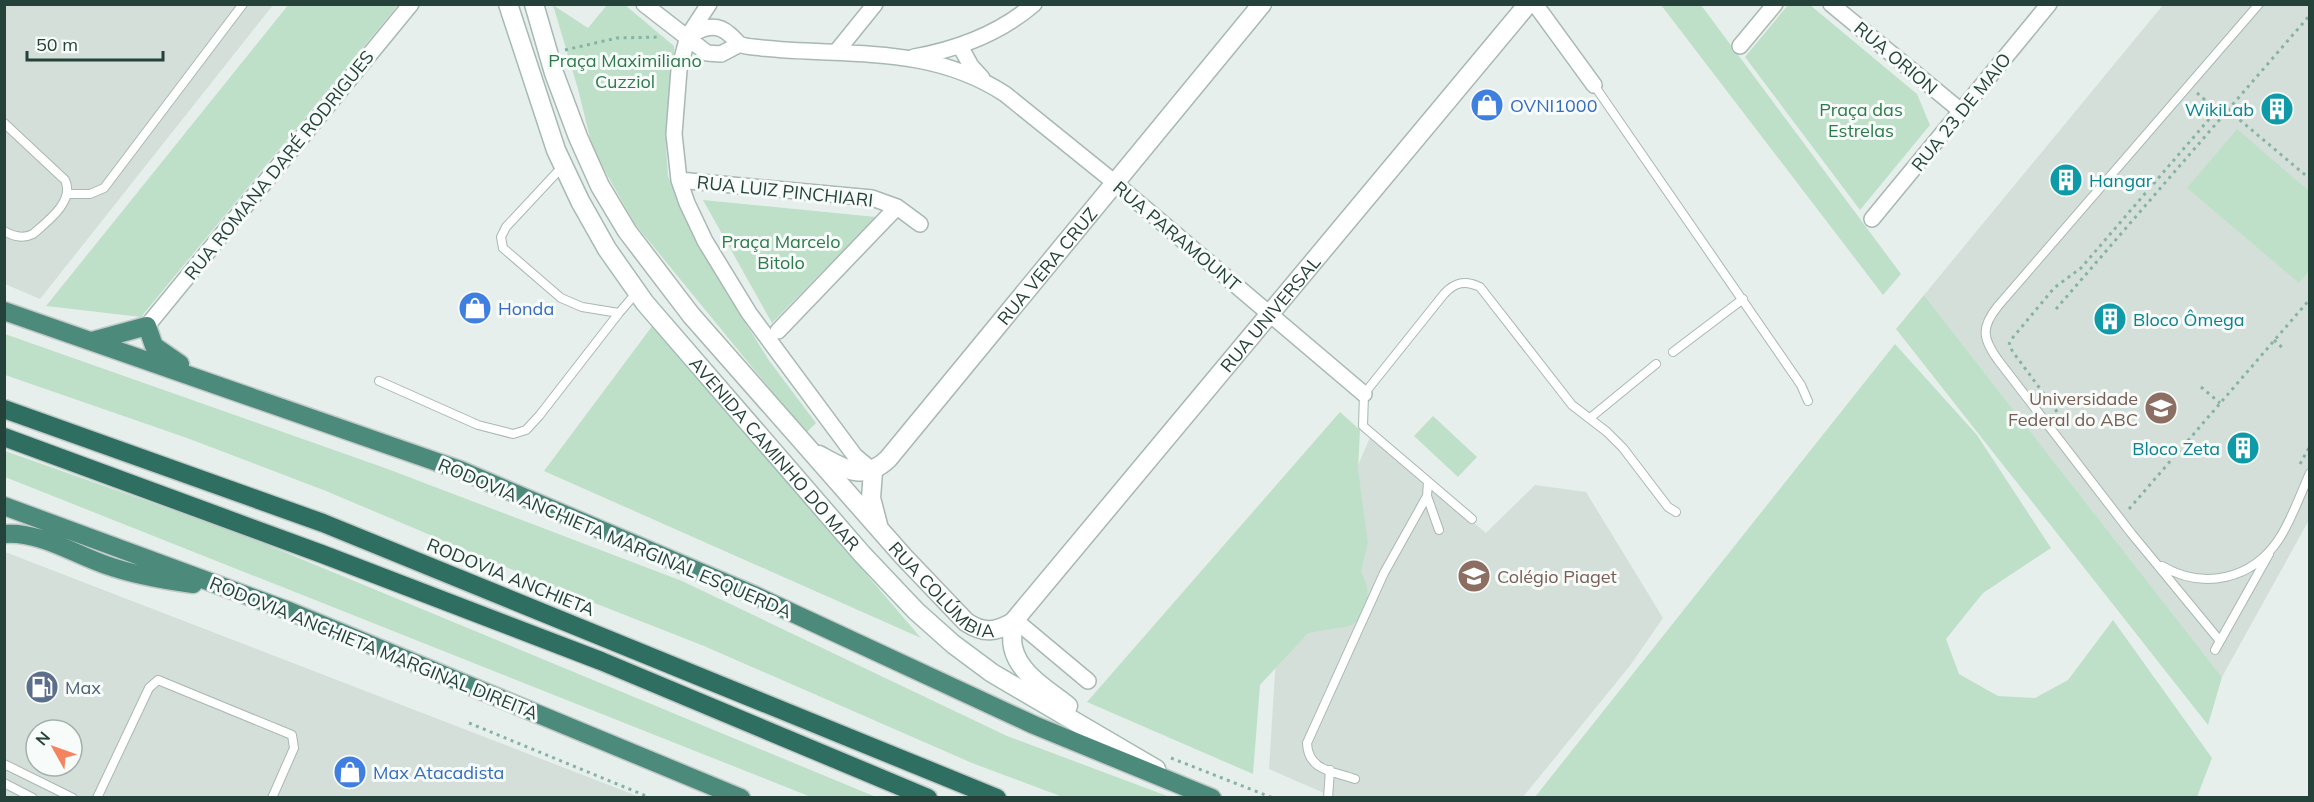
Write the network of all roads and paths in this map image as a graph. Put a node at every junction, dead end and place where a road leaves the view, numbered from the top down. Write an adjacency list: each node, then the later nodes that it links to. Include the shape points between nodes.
1 (243, 4): 35 (lane, via 104,188 90,194)
2 (411, 4): 47 (street, RUA ROMANA DARÉ RODRIGUES)
3 (508, 4): 31 (street, AVENIDA CAMINHO DO MAR)
4 (534, 4): 22 (street, AVENIDA CAMINHO DO MAR)
5 (644, 4): 17 (street)
6 (709, 4): 17 (street)
7 (875, 4): 21 (street)
8 (1034, 4): 19 (street, via 995,31)
9 (1262, 4): 34 (street, RUA VERA CRUZ)
10 (1528, 4): 46 (street, RUA UNIVERSAL)
11 (1535, 4): 25 (street)
12 (1776, 4): 20 (street)
13 (1832, 4): 29 (street, RUA ORION)
14 (2049, 4): 29 (street, RUA 23 DE MAIO)
15 (2259, 4): 26 (lane)
16 (2310, 15): 28 (path)
17 (688, 36): 18 (street, RUA PARAMOUNT, via 715,27); 18 (street, RUA PARAMOUNT, via 702,50 715,55); 22 (path, via 617,38); 33 (street, via 679,70 675,134)
18 (740, 44): 21 (street, RUA PARAMOUNT)
19 (960, 46): 23 (street); 24 (street, RUA PARAMOUNT)
20 (1740, 46)
21 (837, 51): 23 (street, RUA PARAMOUNT)
22 (549, 54): 66 (street, AVENIDA CAMINHO DO MAR, via 589,163 627,231 691,315)
23 (911, 58): 24 (street, RUA PARAMOUNT)
24 (986, 83): 34 (street, RUA PARAMOUNT)
25 (1594, 85): 41 (lane)
26 (2189, 86): 27 (path); 83 (lane, via 1998,306 1985,333 1998,360)
27 (2217, 110): 28 (path); 62 (path, via 2081,268 2054,288 2010,341 2013,352)
28 (2228, 110): 32 (path); 43 (path)
29 (1961, 111): 37 (street, RUA 23 DE MAIO)
30 (4, 123): 35 (lane, via 65,180)
31 (564, 165): 40 (street, AVENIDA CAMINHO DO MAR, via 607,249); 45 (lane, via 506,227 501,237 503,248 561,298 582,307)
32 (2310, 179)
33 (679, 180): 36 (street, RUA LUIZ PINCHIARI, via 858,197); 69 (street, via 705,240 749,313 855,456)
34 (1114, 182): 46 (street, RUA PARAMOUNT); 69 (street, RUA VERA CRUZ, via 888,459)
35 (68, 194): 39 (lane, via 33,234 18,237)
36 (897, 207): 38 (street, RUA LUIZ PINCHIARI); 48 (street)
37 (1872, 219)
38 (920, 224)
39 (4, 231)
40 (637, 292): 45 (lane); 90 (street, AVENIDA CAMINHO DO MAR, via 862,554 916,611 992,673)
41 (1743, 299): 52 (lane); 58 (lane)
42 (2310, 299): 49 (path)
43 (2056, 309)
44 (4, 311): 50 (highway, RODOVIA ANCHIETA MARGINAL ESQUERDA)
45 (619, 313): 55 (lane, via 539,416 526,430 513,434 478,425)
46 (1270, 314): 57 (street, RUA PARAMOUNT); 85 (street, RUA UNIVERSAL)
47 (147, 326): 50 (highway); 54 (highway, via 154,346)
48 (778, 331)
49 (2274, 340): 51 (path); 59 (path)
50 (91, 341): 54 (highway, RODOVIA ANCHIETA MARGINAL ESQUERDA)
51 (2285, 350)
52 (1673, 352)
53 (1656, 364): 61 (lane)
54 (204, 380): 96 (highway, RODOVIA ANCHIETA MARGINAL ESQUERDA, via 460,470 754,595 1034,725)
55 (379, 381)
56 (2201, 387): 59 (path)
57 (1364, 394): 61 (lane, via 1450,289 1471,282 1488,295 1572,405); 71 (lane, via 1363,426)
58 (1808, 401)
59 (2220, 403): 67 (path)
60 (4, 409): 104 (highway, RODOVIA ANCHIETA, via 323,523)
61 (1590, 418): 76 (lane, via 1623,448)
62 (2068, 427)
63 (4, 437): 103 (highway, via 601,661)
64 (2160, 445): 67 (path)
65 (2310, 446): 68 (path)
66 (807, 449): 69 (street, via 848,469); 79 (street, RUA COLÚMBIA)
67 (2173, 457): 75 (path)
68 (2298, 467)
69 (873, 471): 79 (street, RUA COLÚMBIA, via 871,498)
70 (2310, 472): 82 (lane)
71 (1428, 482): 72 (lane); 78 (lane)
72 (1427, 495): 80 (lane); 93 (lane, via 1384,573 1307,743 1307,755 1313,765)
73 (2122, 501): 75 (path)
74 (4, 506): 84 (highway, RODOVIA ANCHIETA MARGINAL DIREITA)
75 (2128, 509): 77 (path)
76 (1676, 512)
77 (2132, 515)
78 (1472, 519)
79 (879, 529): 85 (street, RUA COLÚMBIA, via 966,622 979,630 992,631)
80 (1439, 530)
81 (4, 534): 84 (highway, via 30,536 150,578)
82 (2273, 547): 83 (lane, via 2243,571 2215,579 2185,577); 86 (lane)
83 (2158, 564): 86 (lane)
84 (229, 589): 102 (highway, RODOVIA ANCHIETA MARGINAL DIREITA)
85 (1014, 621): 88 (street); 90 (street, via 1012,645 1024,668)
86 (2220, 641): 87 (lane)
87 (2215, 650)
88 (1088, 681)
89 (469, 723): 101 (path)
90 (1113, 743): 96 (street, AVENIDA CAMINHO DO MAR)
91 (1169, 758): 106 (path)
92 (4, 764): 98 (lane)
93 (1330, 770): 94 (lane); 107 (lane)
94 (1355, 779)
95 (4, 783): 97 (lane)
96 (1180, 784): 105 (highway, RODOVIA ANCHIETA MARGINAL ESQUERDA)
97 (33, 798)
98 (73, 798)
99 (98, 798): 100 (lane, via 149,688 158,680 292,735 294,748)
100 (272, 798)
101 (651, 798)
102 (741, 798)
103 (928, 798)
104 (997, 798)
105 (1212, 798)
106 (1273, 798)
107 (1328, 798)

